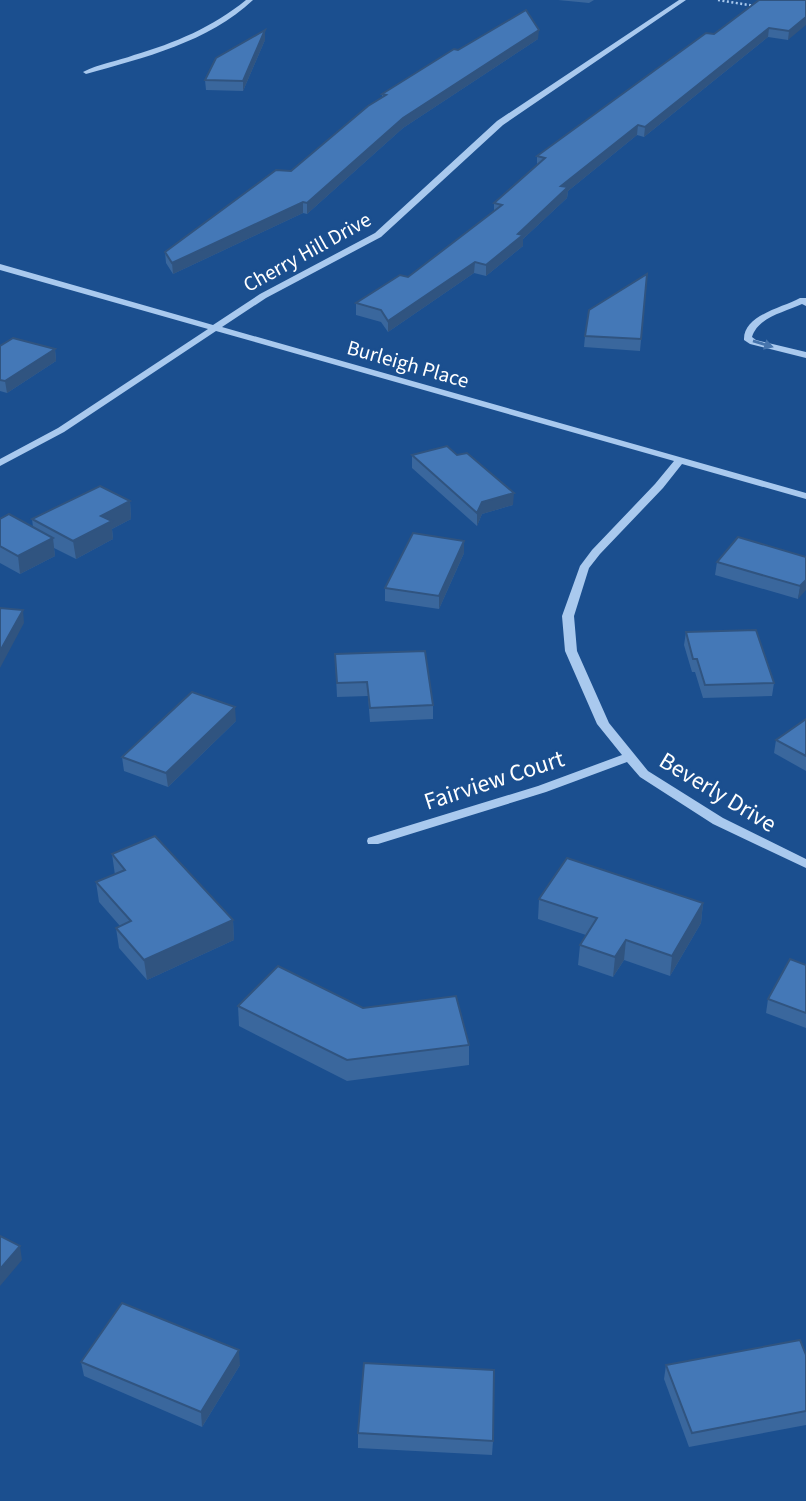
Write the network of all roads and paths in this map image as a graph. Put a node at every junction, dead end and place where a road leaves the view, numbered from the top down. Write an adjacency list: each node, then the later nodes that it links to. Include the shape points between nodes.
1 (250, 0): 5 (street, via 204,31)
2 (683, 0): 8 (street, Cherry Hill Drive, via 500,123 378,235)
3 (718, 0): 4 (path)
4 (756, 6)
5 (86, 72)
6 (0, 267): 8 (street, Burleigh Place)
7 (805, 299): 9 (street, one-way to 9, via 754,323 747,338)
8 (215, 326): 10 (street, Burleigh Place); 11 (street, Cherry Hill Drive, via 61,430)
9 (806, 355)
10 (680, 460): 12 (street, Burleigh Place); 13 (street, Beverly Drive, via 596,552 578,583 568,616 571,651 592,704)
11 (0, 464)
12 (806, 496)
13 (628, 757): 14 (street, Fairview Court); 15 (street, Beverly Drive, via 644,774 718,821)
14 (373, 841)
15 (806, 864)

